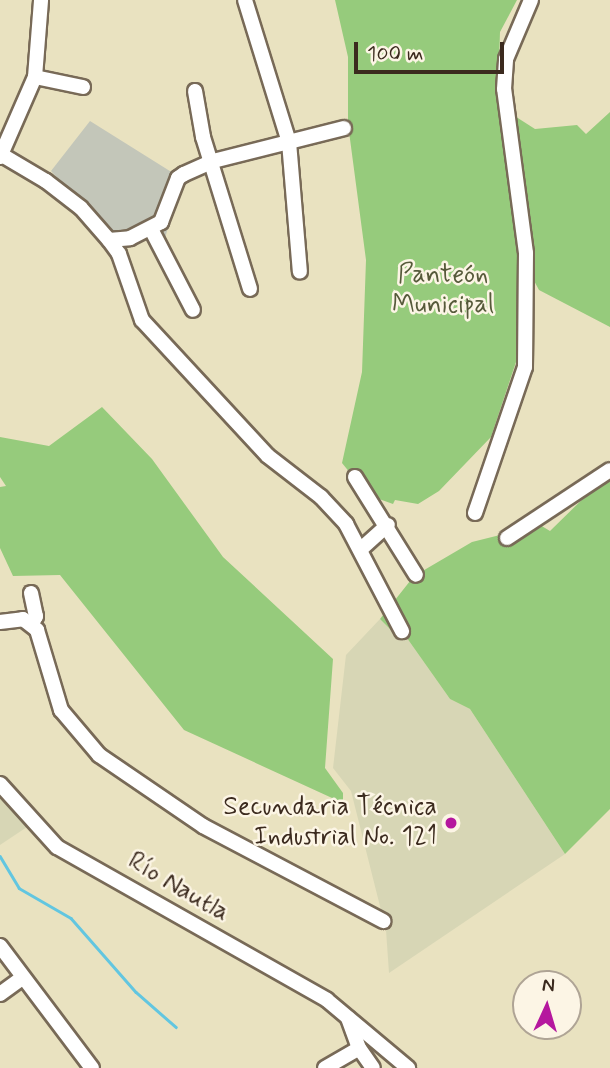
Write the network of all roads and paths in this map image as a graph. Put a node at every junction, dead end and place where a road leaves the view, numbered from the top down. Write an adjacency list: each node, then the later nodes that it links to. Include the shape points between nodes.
1 (246, 0): 8 (street)
2 (531, 0): 18 (street, via 506,59 504,89 526,253 525,367)
3 (41, 1): 4 (street)
4 (35, 77): 5 (street); 9 (street)
5 (83, 88)
6 (195, 91): 10 (street)
7 (344, 128): 8 (street)
8 (289, 142): 10 (street); 13 (street)
9 (1, 156): 12 (street, via 81,208)
10 (213, 161): 11 (street, via 178,178 161,222); 14 (street)
11 (151, 229): 12 (street); 15 (street)
12 (109, 240): 21 (street, via 119,254 142,320 268,456 334,509)
13 (300, 272)
14 (250, 289)
15 (193, 310)
16 (610, 470): 20 (street)
17 (355, 477): 19 (street)
18 (475, 513)
19 (388, 524): 21 (street); 22 (street)
20 (507, 538)
21 (361, 549): 26 (street)
22 (416, 575)
23 (31, 593): 25 (street, via 36,616)
24 (0, 622): 25 (street, via 23,619)
25 (32, 624): 28 (street, via 61,710 99,755 203,826)
26 (402, 631)
27 (0, 784): 32 (street, Río Nautla, via 57,847)
28 (383, 921)
29 (0, 946): 30 (street)
30 (21, 979): 31 (street); 34 (street)
31 (0, 994)
32 (348, 1016): 33 (street); 37 (street, Río Nautla)
33 (359, 1048): 35 (street); 36 (street)
34 (92, 1068)
35 (324, 1068)
36 (373, 1068)
37 (408, 1068)

